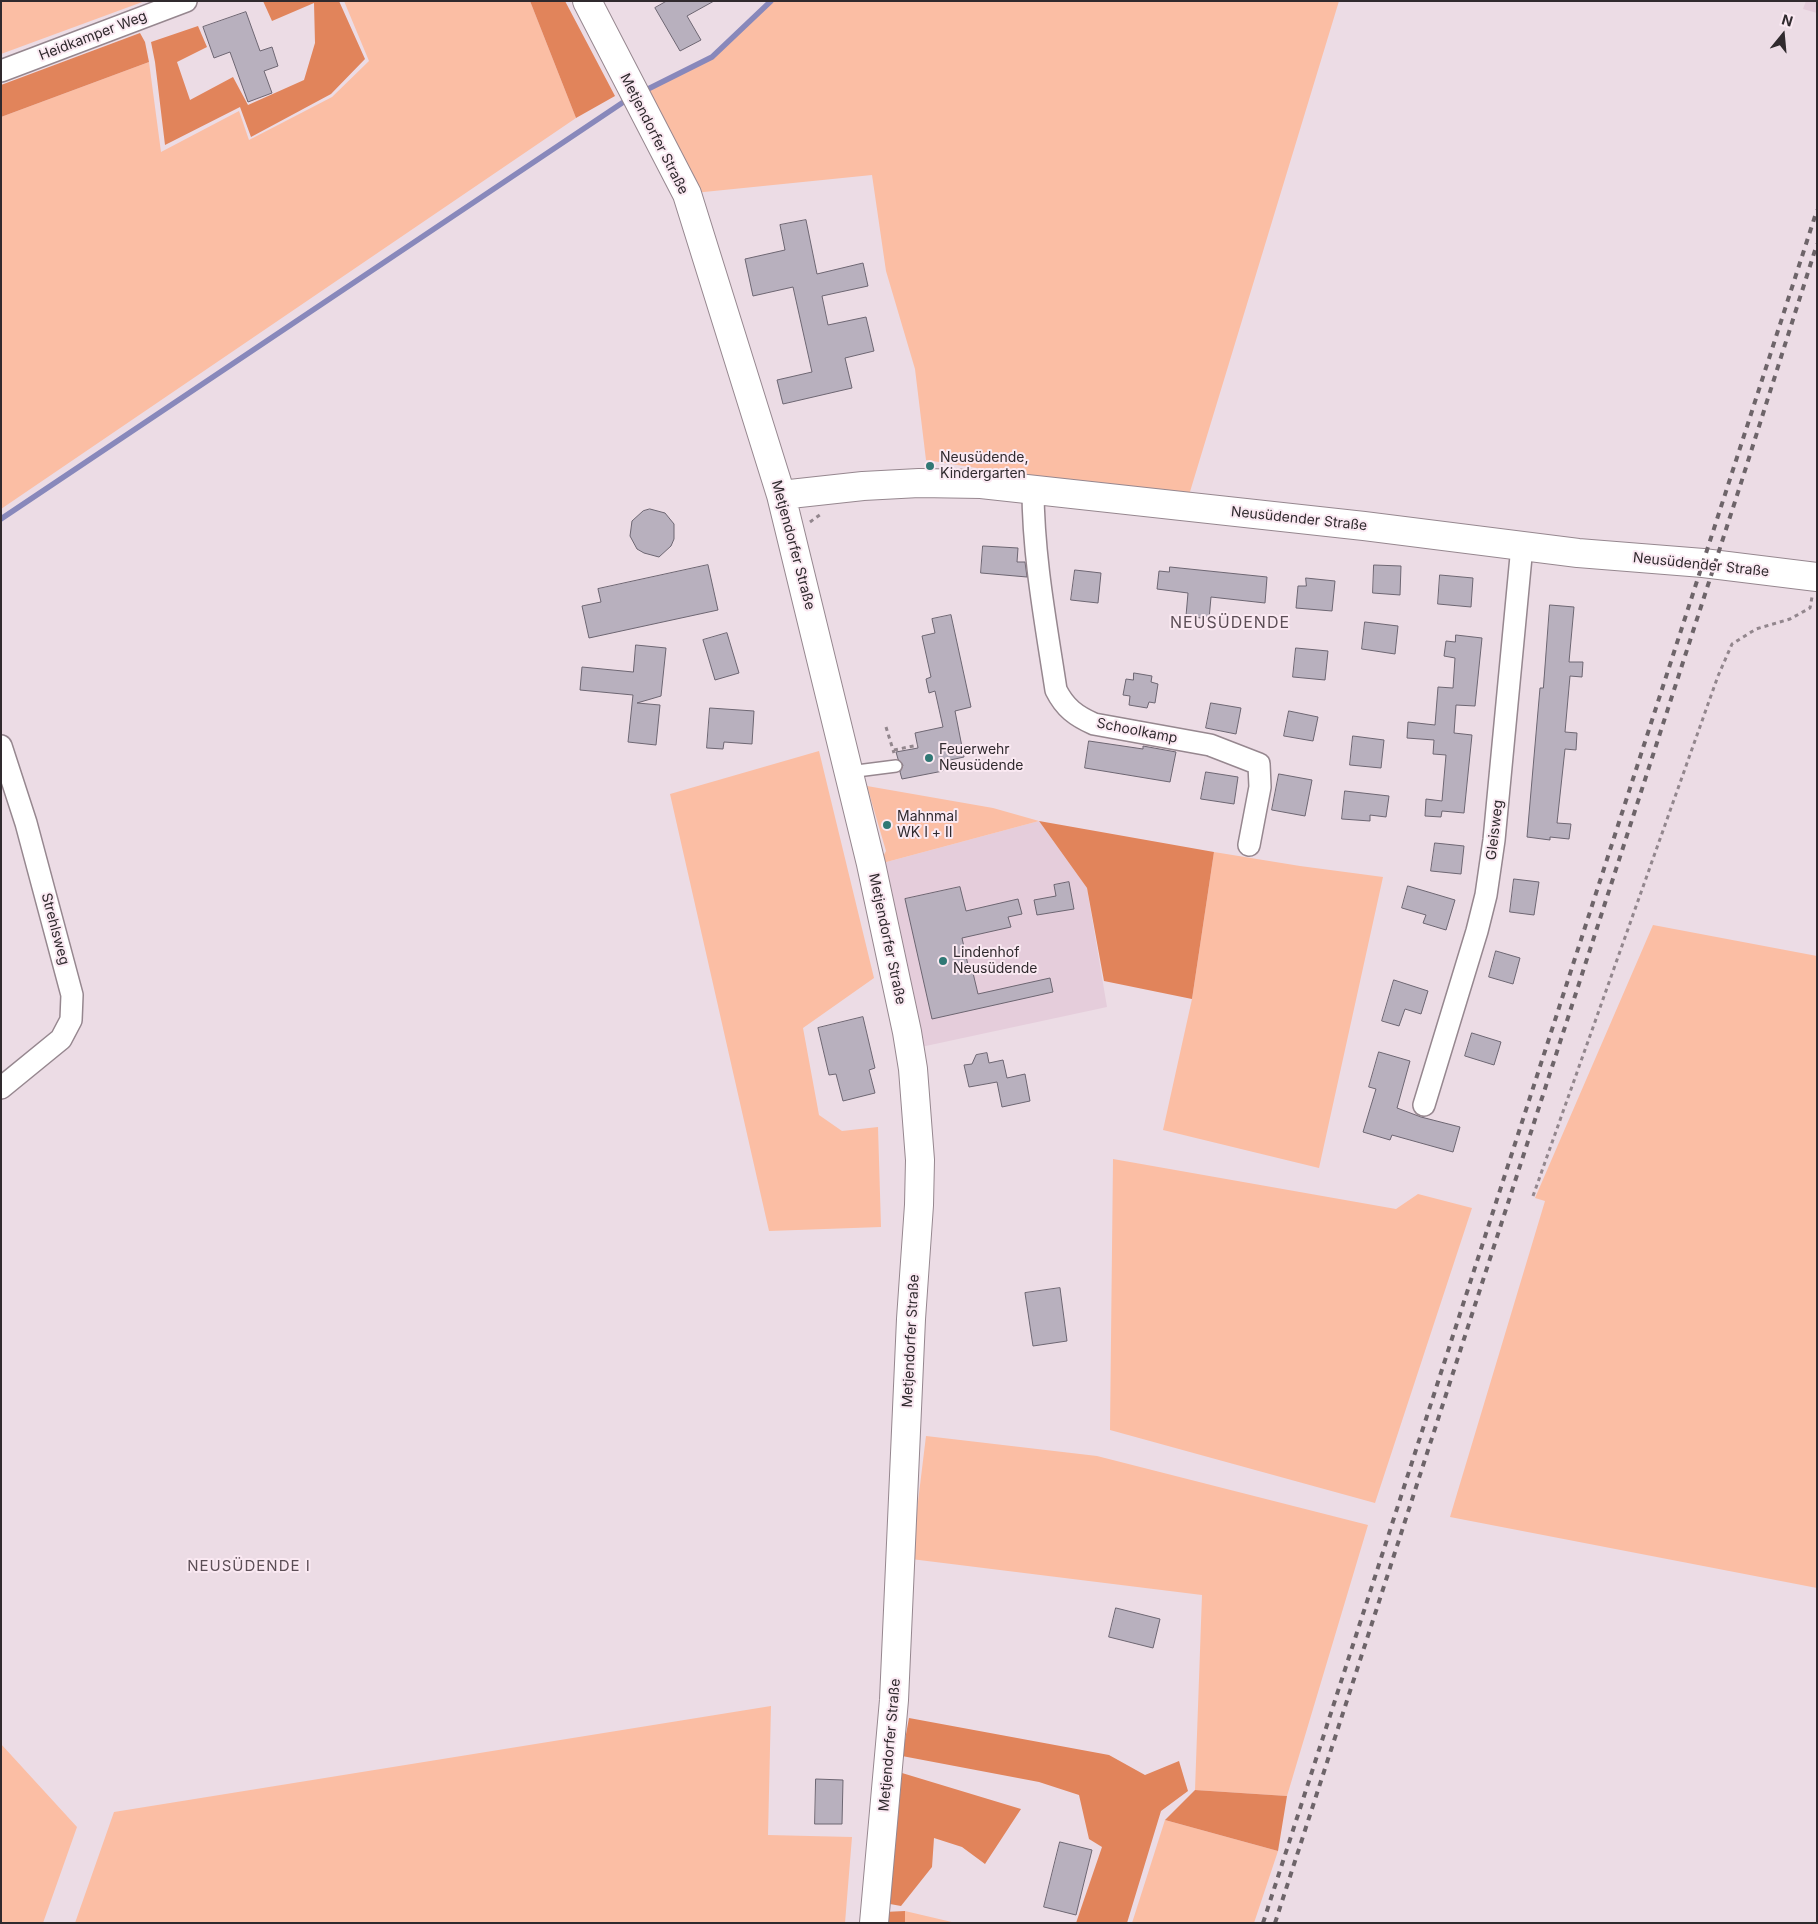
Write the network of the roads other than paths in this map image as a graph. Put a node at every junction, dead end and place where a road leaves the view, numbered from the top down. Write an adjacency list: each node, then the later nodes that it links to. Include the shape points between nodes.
1 (186, 1): 3 (street, Heidkamper Weg)
2 (587, 1): 5 (street, Metjendorfer Straße, via 687,194)
3 (1, 71)
4 (1034, 489): 5 (street, Neusüdender Straße, via 919,483); 6 (street, Neusüdender Straße); 11 (street, Schoolkamp, via 1042,598 1056,690 1061,700 1069,710 1094,724 1210,745 1259,764 1260,787)
5 (780, 495): 10 (street, Metjendorfer Straße)
6 (1522, 546): 7 (street, Neusüdender Straße); 13 (street, Gleisweg, via 1486,895)
7 (1816, 577)
8 (1, 746): 12 (street, Strehlsweg, via 72,995 70,1020 61,1039)
9 (896, 766): 10 (lane)
10 (849, 772): 14 (street, Metjendorfer Straße, via 907,1032 920,1160 894,1700)
11 (1250, 845)
12 (1, 1088)
13 (1424, 1105)
14 (874, 1923)

